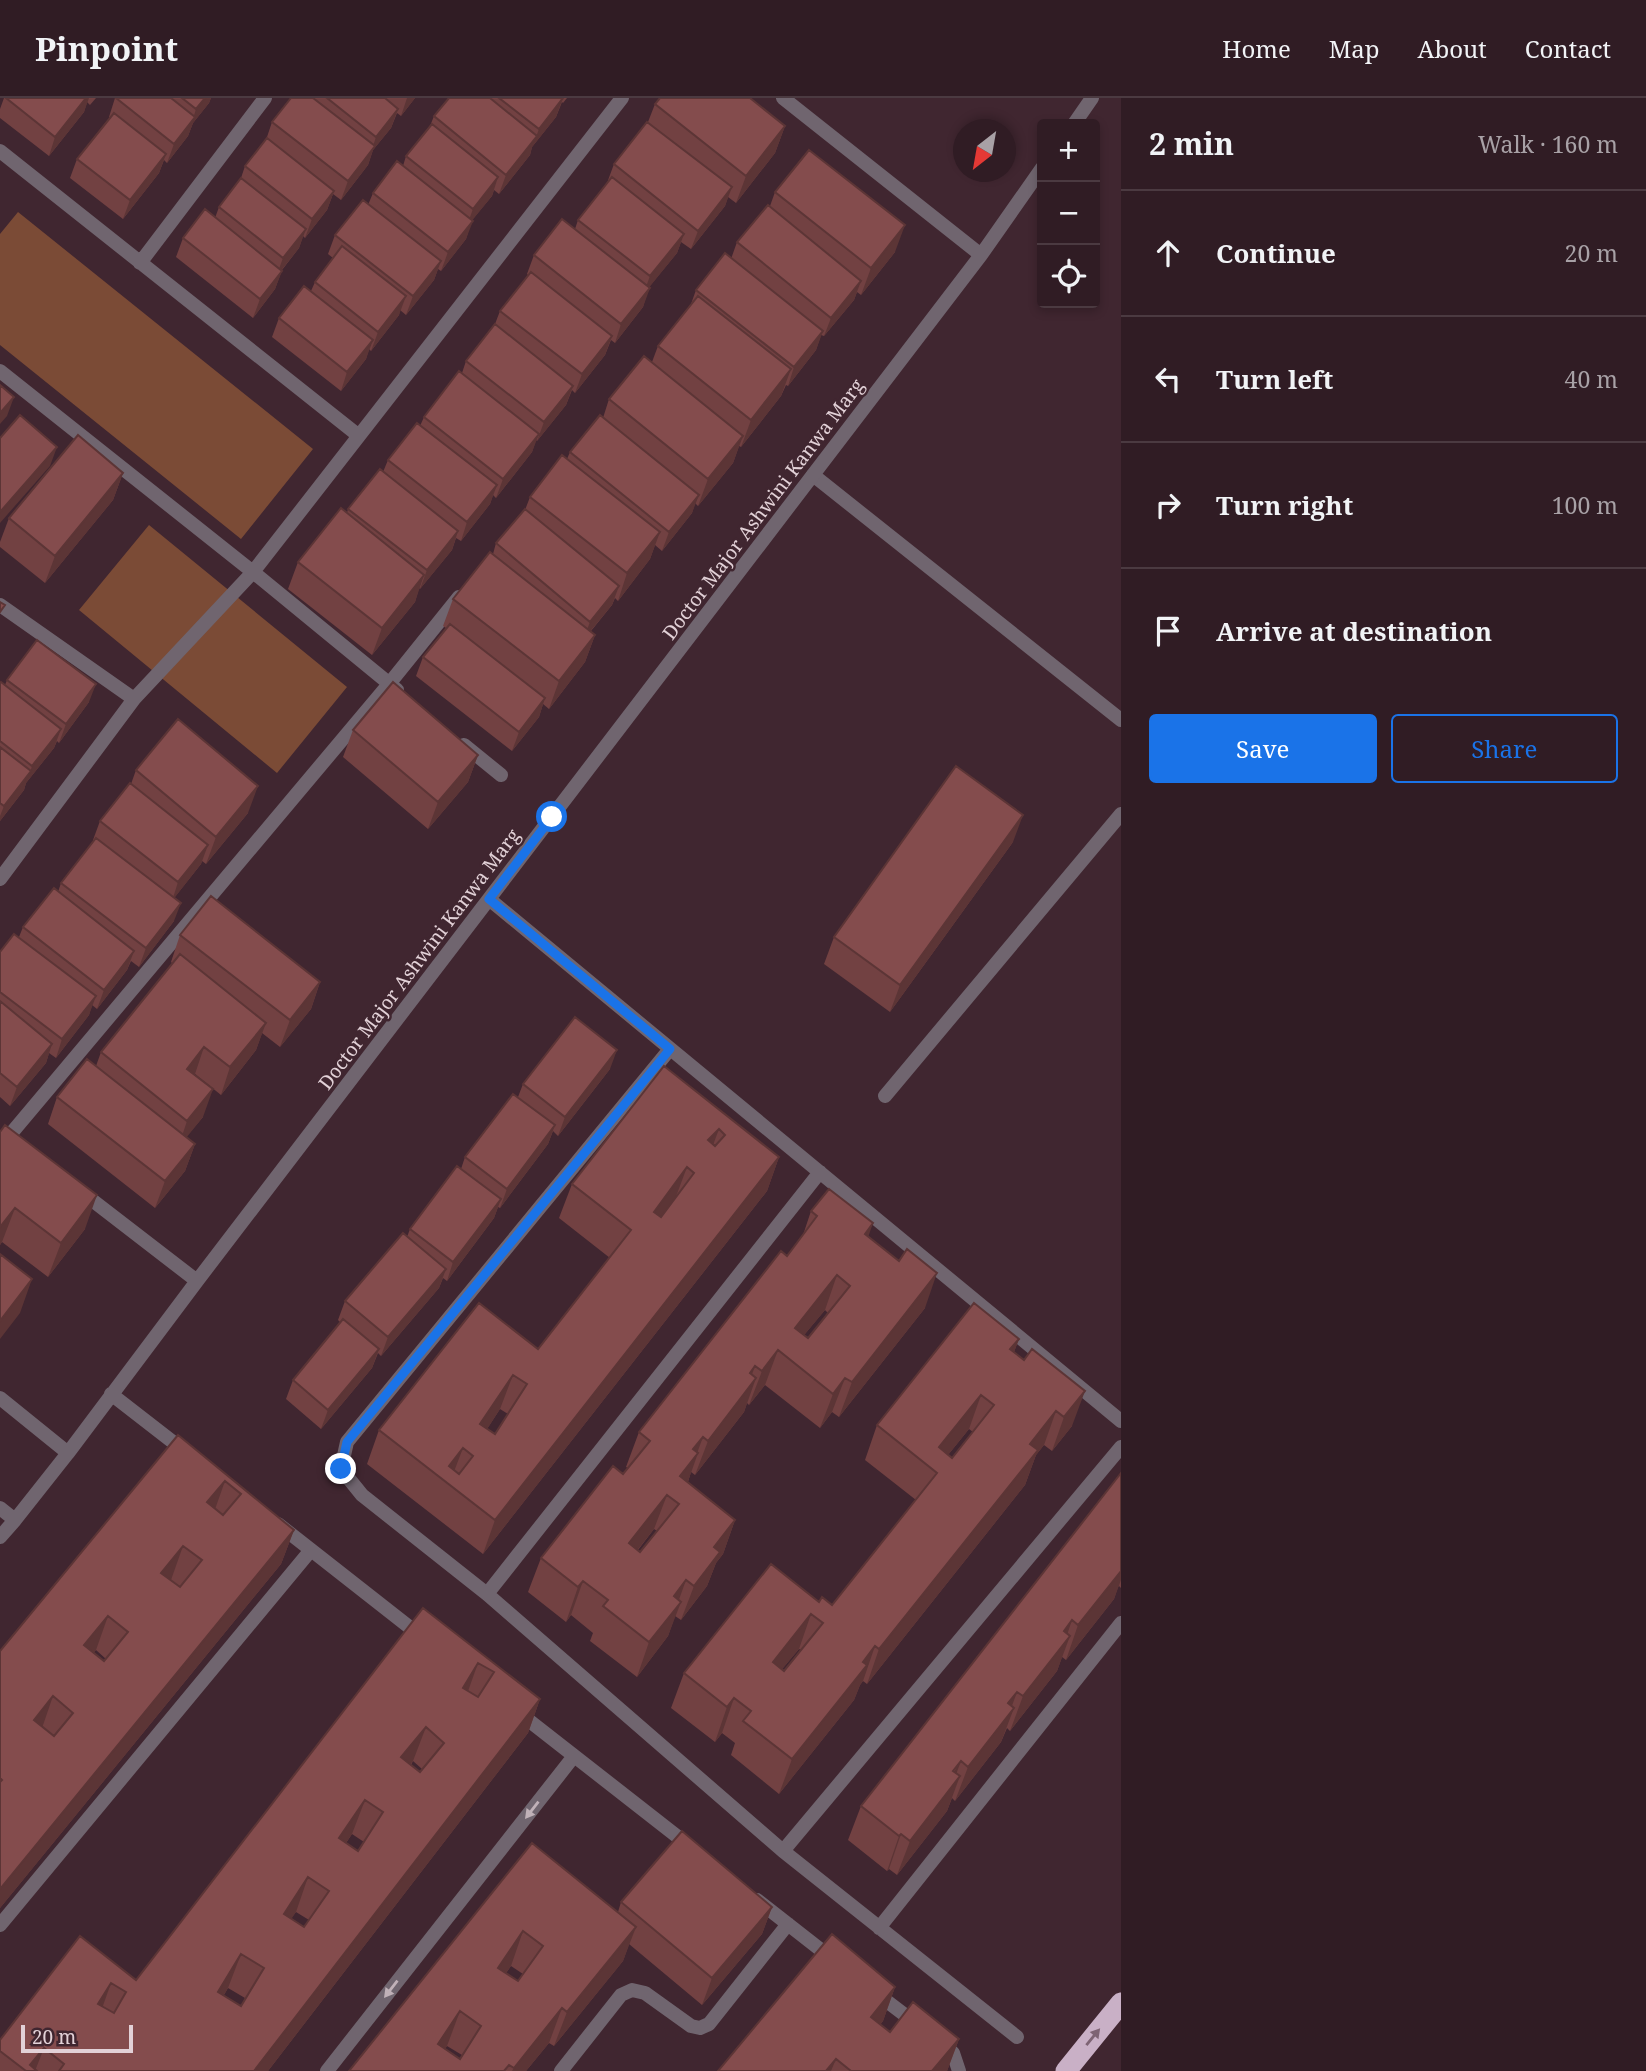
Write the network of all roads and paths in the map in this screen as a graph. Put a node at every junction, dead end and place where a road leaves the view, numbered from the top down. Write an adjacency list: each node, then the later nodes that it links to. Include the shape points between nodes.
1 (265, 98): 9 (street)
2 (622, 98): 11 (street)
3 (1092, 98): 5 (street)
4 (788, 99): 8 (street)
5 (1077, 119)
6 (0, 151): 9 (street)
7 (1037, 175): 8 (street, Doctor Major Ashwini Kanwa Marg)
8 (981, 255): 12 (street, Doctor Major Ashwini Kanwa Marg)
9 (140, 263): 11 (street)
10 (0, 371): 13 (street)
11 (359, 436): 13 (street)
12 (813, 475): 19 (street); 24 (street, Doctor Major Ashwini Kanwa Marg)
13 (253, 572): 16 (street); 17 (street)
14 (465, 589): 16 (street)
15 (0, 605): 17 (street)
16 (389, 684): 18 (street); 27 (street)
17 (134, 699): 23 (street)
18 (410, 701)
19 (1121, 720)
20 (450, 734): 21 (street)
21 (501, 775)
22 (1121, 814): 26 (street)
23 (0, 878)
24 (489, 899): 25 (street); 30 (street, Doctor Major Ashwini Kanwa Marg)
25 (670, 1049): 28 (street); 42 (street, via 347,1442 341,1469 362,1495)
26 (885, 1096)
27 (10, 1136)
28 (820, 1172): 33 (street); 42 (street)
29 (65, 1179): 30 (street)
30 (197, 1281): 31 (street, Doctor Major Ashwini Kanwa Marg)
31 (111, 1394): 35 (street, Doctor Major Ashwini Kanwa Marg); 36 (street)
32 (0, 1398): 35 (street)
33 (1121, 1421)
34 (1120, 1451): 47 (street)
35 (68, 1454): 39 (street, Doctor Major Ashwini Kanwa Marg)
36 (197, 1461)
37 (0, 1508): 39 (street)
38 (268, 1517): 41 (street)
39 (15, 1520): 40 (street, Doctor Major Ashwini Kanwa Marg)
40 (0, 1537)
41 (311, 1550): 44 (street); 51 (street)
42 (487, 1594): 47 (street)
43 (1121, 1623): 52 (street)
44 (431, 1644)
45 (508, 1704): 46 (street)
46 (574, 1756): 48 (street); 57 (street, one-way to 57)
47 (783, 1851): 52 (street)
48 (703, 1857)
49 (746, 1891): 50 (street)
50 (789, 1924): 53 (street, via 817,1955); 58 (street, via 709,2024 691,2026 645,1993 632,1990 621,1995)
51 (0, 1925)
52 (879, 1928): 56 (street)
53 (843, 1967)
54 (865, 1984): 59 (street, via 953,2053)
55 (1121, 2003): 60 (highway, one-way to 55)
56 (1017, 2037)
57 (327, 2071)
58 (561, 2071)
59 (959, 2071)
60 (1066, 2071)

